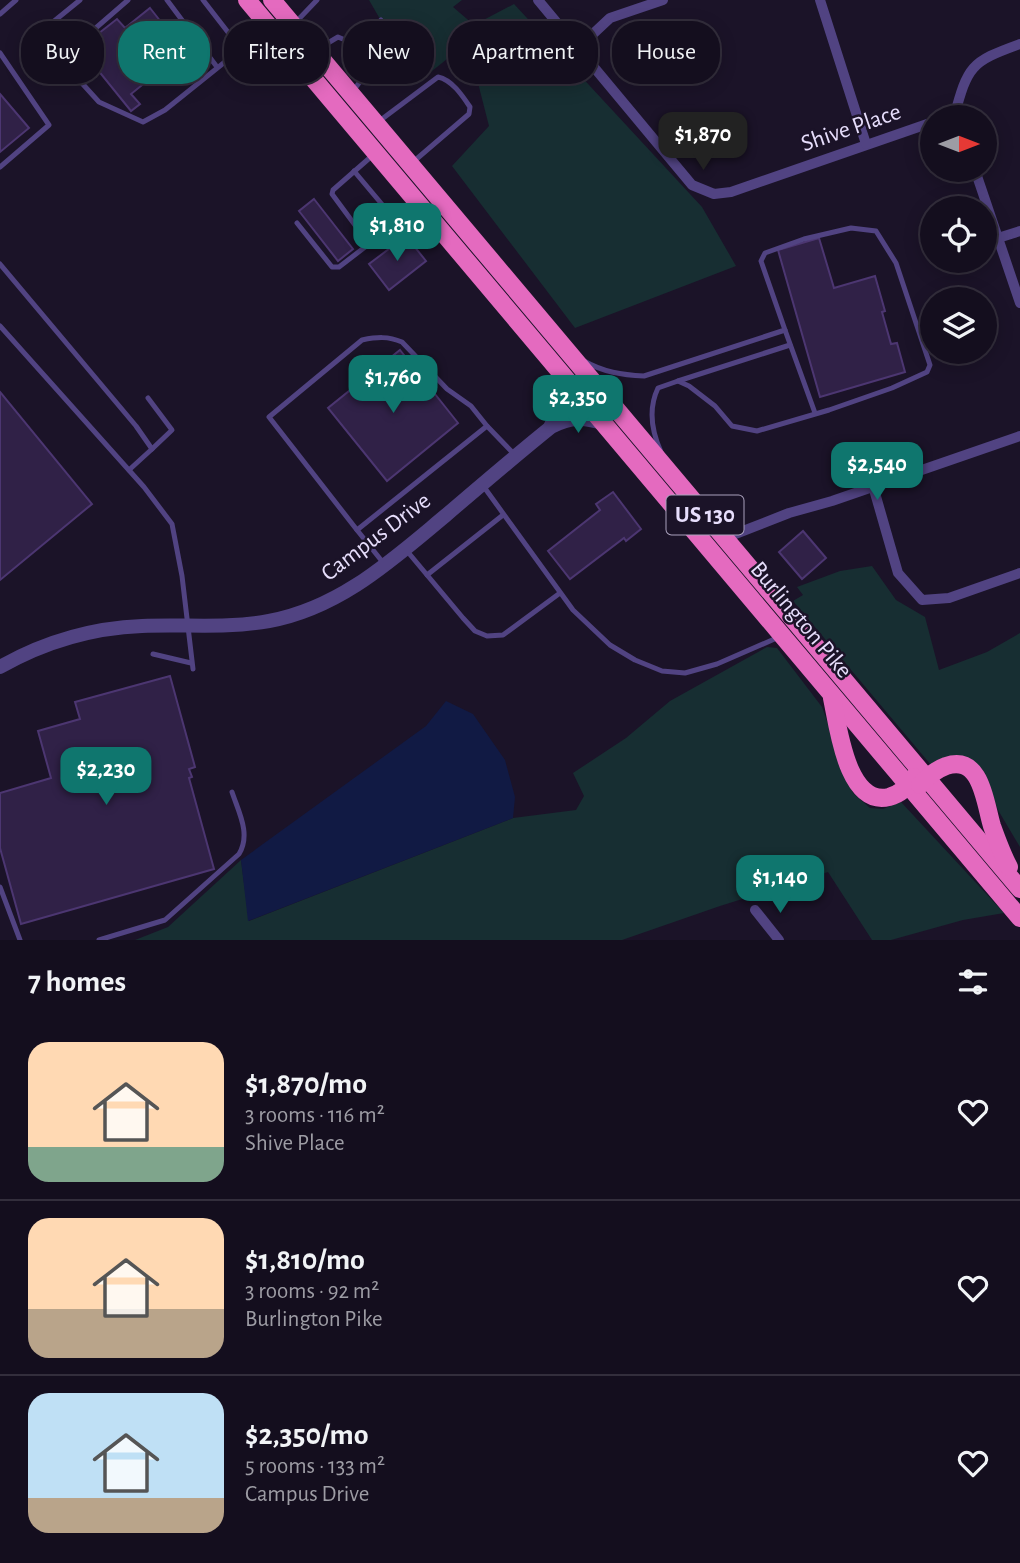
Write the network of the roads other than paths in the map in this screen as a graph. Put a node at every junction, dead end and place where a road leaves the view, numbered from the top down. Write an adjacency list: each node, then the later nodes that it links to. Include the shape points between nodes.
1 (16, 0): 12 (lane)
2 (80, 0): 13 (lane)
3 (128, 0): 14 (lane)
4 (167, 0): 24 (lane)
5 (202, 0): 19 (lane)
6 (247, 0): 15 (highway, Burlington Pike / US 130)
7 (272, 0): 16 (highway, Burlington Pike / US 130)
8 (317, 0): 17 (lane)
9 (538, 0): 18 (street, Shive Place)
10 (663, 0): 20 (street, via 610,18)
11 (820, 0): 34 (street)
12 (0, 13)
13 (54, 21)
14 (104, 21)
15 (265, 21)
16 (290, 21)
17 (297, 21)
18 (556, 21)
19 (224, 28)
20 (598, 29)
21 (1020, 44): 31 (street, via 988,56 970,69)
22 (0, 53): 37 (lane, via 49,125)
23 (224, 62): 24 (lane)
24 (217, 67): 27 (lane, via 165,110 142,122 99,102)
25 (329, 68): 30 (highway, Burlington Pike / US 130)
26 (598, 70): 34 (street, Shive Place, via 692,185 714,194)
27 (83, 84)
28 (318, 84): 35 (highway, Burlington Pike / US 130)
29 (358, 84): 30 (lane)
30 (351, 94): 32 (highway, Burlington Pike / US 130)
31 (958, 105)
32 (376, 123): 36 (highway, Burlington Pike / US 130); 36 (lane, via 438,77 457,90 470,107 469,114)
33 (920, 126): 34 (street, Shive Place)
34 (866, 144)
35 (376, 153): 38 (lane); 40 (highway, Burlington Pike / US 130)
36 (411, 164): 51 (highway, Burlington Pike / US 130)
37 (0, 167)
38 (355, 171): 41 (lane); 45 (lane, via 332,194)
39 (979, 182): 44 (street)
40 (418, 203): 41 (lane); 52 (highway, Burlington Pike / US 130)
41 (396, 221): 45 (lane)
42 (297, 223): 45 (lane, via 332,267 340,267)
43 (1020, 231): 44 (street)
44 (998, 239): 47 (street)
45 (369, 244)
46 (0, 264): 60 (lane)
47 (1020, 303)
48 (0, 326): 62 (lane)
49 (785, 330): 50 (lane); 51 (lane, via 644,376 596,368); 55 (lane, via 761,261 765,253 851,228 876,231 896,263 930,365 927,372 892,387)
50 (790, 345): 53 (lane); 55 (lane)
51 (564, 348): 63 (highway, Burlington Pike / US 130)
52 (564, 376): 56 (highway, Burlington Pike / US 130); 58 (street, Campus Drive, via 564,401)
53 (678, 381): 55 (lane, via 715,406 732,426 757,431); 63 (lane, via 658,388 652,401 659,447)
54 (148, 398): 60 (lane, via 172,430)
55 (815, 414)
56 (605, 424): 58 (street, Campus Drive, via 578,417); 75 (highway, Burlington Pike / US 130)
57 (487, 426): 61 (lane); 67 (lane); 67 (lane, via 471,405 447,389 402,342 377,337 362,340 270,417)
58 (551, 426): 61 (street, Campus Drive)
59 (1020, 436): 65 (street)
60 (152, 449): 62 (lane)
61 (516, 456): 64 (street, Campus Drive)
62 (129, 470): 74 (lane, via 173,524)
63 (673, 477): 68 (highway, Burlington Pike / US 130)
64 (482, 484): 66 (lane); 69 (street, Campus Drive)
65 (873, 486): 68 (street); 71 (street, via 898,573 922,600 949,598)
66 (503, 515): 72 (lane); 73 (lane)
67 (357, 530): 70 (lane)
68 (724, 538): 79 (highway, Burlington Pike / US 130)
69 (405, 549): 70 (street, Campus Drive); 72 (lane)
70 (386, 565): 74 (street, Campus Drive, via 343,593 301,612 247,624)
71 (1020, 573)
72 (427, 575): 73 (lane, via 475,631 487,636 503,635)
73 (560, 593): 75 (lane, via 610,645 635,660 676,673 717,664)
74 (187, 626): 76 (lane, via 192,666); 77 (street, Campus Drive, via 140,626 71,636)
75 (782, 636): 78 (highway, Burlington Pike / US 130)
76 (153, 654)
77 (0, 667)
78 (832, 694): 80 (highway, Burlington Pike / US 130); 80 (highway, via 848,763 859,788 876,799)
79 (922, 773): 80 (highway, via 919,787); 83 (highway, Burlington Pike / US 130); 83 (highway, via 950,765 964,765 974,772)
80 (913, 790): 85 (highway, Burlington Pike / US 130)
81 (232, 792): 87 (lane, via 246,834 239,854 165,920)
82 (0, 887): 86 (lane)
83 (1020, 889)
84 (755, 911): 88 (street)
85 (1020, 918)
86 (20, 940)
87 (99, 940)
88 (779, 940)

